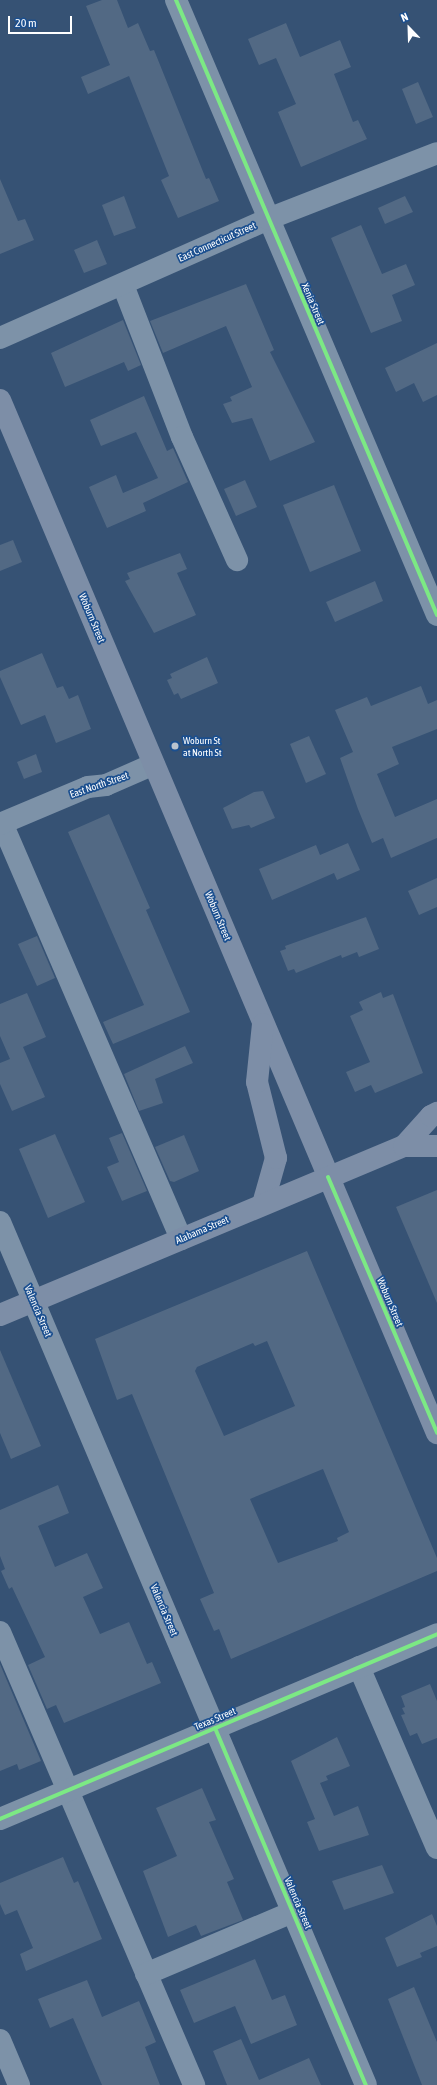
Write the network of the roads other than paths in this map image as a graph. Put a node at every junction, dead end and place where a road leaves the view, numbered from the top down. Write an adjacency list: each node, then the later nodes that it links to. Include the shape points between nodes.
1 (176, 0): 3 (street, Xenia Street)
2 (437, 153): 3 (street, East Connecticut Street)
3 (268, 219): 4 (street, East Connecticut Street); 8 (street, Xenia Street)
4 (123, 285): 5 (street, East Connecticut Street); 7 (street, via 182,437)
5 (0, 338)
6 (0, 400): 9 (main road, Woburn Street)
7 (237, 560)
8 (437, 615)
9 (154, 764): 10 (street, East North Street, via 106,785 88,787); 11 (main road, Woburn Street)
10 (1, 823): 18 (street)
11 (263, 1023): 15 (main road, Woburn Street); 16 (main road, via 257,1082 276,1158)
12 (437, 1114): 13 (main road, Alabama Street, via 431,1116)
13 (404, 1146): 14 (main road, Alabama Street); 15 (main road, Alabama Street)
14 (437, 1146)
15 (328, 1177): 16 (main road, Alabama Street); 21 (main road, Woburn Street)
16 (263, 1204): 18 (main road, Alabama Street)
17 (0, 1222): 19 (street, Valencia Street)
18 (181, 1239): 19 (main road, Alabama Street)
19 (34, 1301): 20 (main road, Alabama Street); 25 (street, Valencia Street)
20 (0, 1315)
21 (437, 1432)
22 (0, 1632): 26 (street)
23 (437, 1634): 24 (street, Texas Street)
24 (359, 1667): 25 (street, Texas Street); 28 (street)
25 (215, 1728): 26 (street, Texas Street); 29 (street, Valencia Street)
26 (68, 1790): 27 (street, Texas Street); 30 (street)
27 (0, 1819)
28 (437, 1848)
29 (292, 1912): 30 (street); 34 (street, Valencia Street)
30 (146, 1974): 33 (street)
31 (0, 2040): 32 (street)
32 (19, 2085)
33 (194, 2085)
34 (366, 2085)

